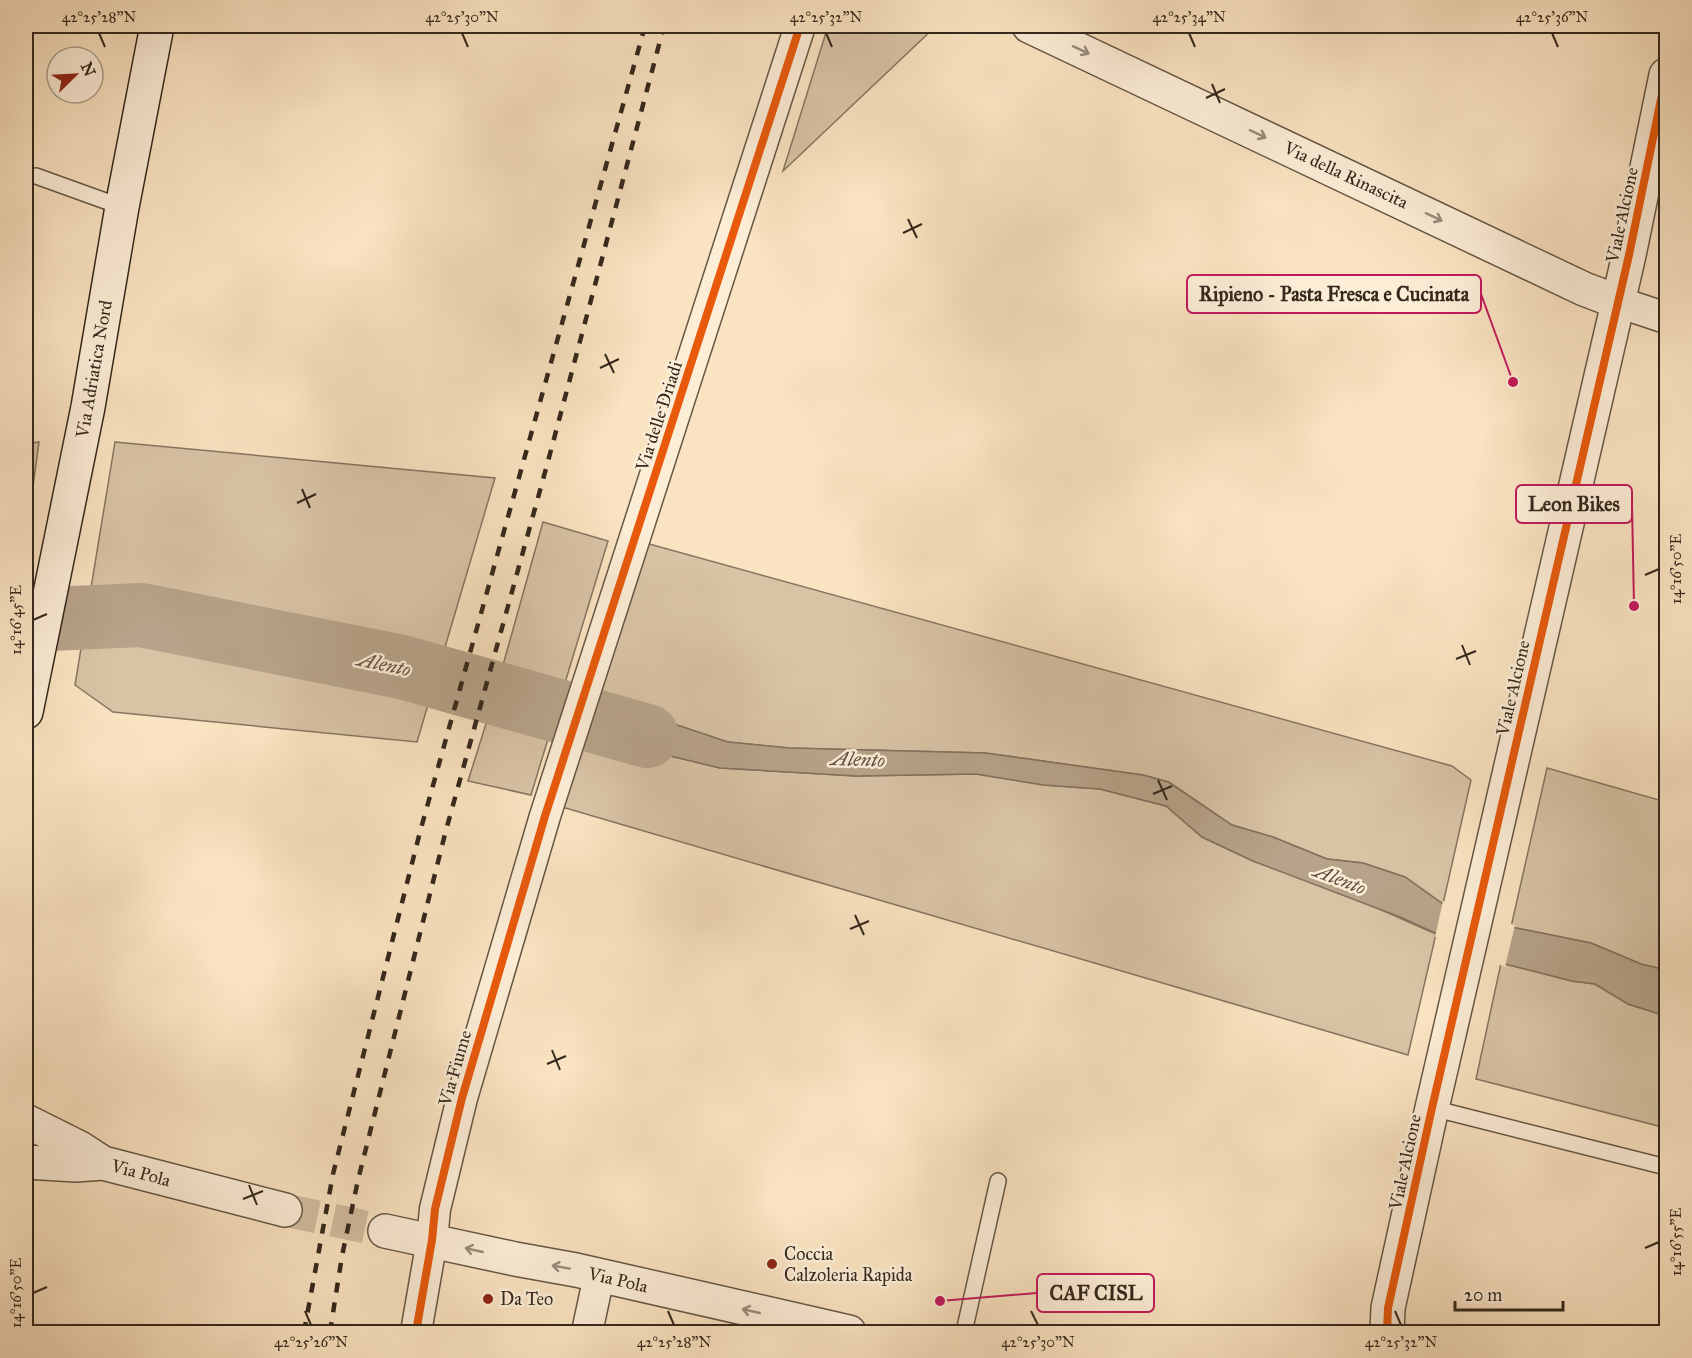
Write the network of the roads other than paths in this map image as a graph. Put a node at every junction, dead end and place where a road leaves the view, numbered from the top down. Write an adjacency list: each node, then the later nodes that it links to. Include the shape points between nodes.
1 (157, 26): 6 (street, Via Adriatica Nord)
2 (800, 26): 10 (street, Via delle Driadi)
3 (1029, 26): 7 (street, Via della Rinascita, one-way to 7)
4 (1666, 75): 7 (street, Viale Alcione)
5 (36, 176): 6 (lane)
6 (122, 207): 9 (street, Via Adriatica Nord, via 88,406)
7 (1618, 302): 8 (street, Via della Rinascita); 11 (street, Viale Alcione)
8 (1666, 318)
9 (26, 712)
10 (545, 816): 19 (street, Via Fiume, via 462,1098 435,1209)
11 (1434, 1103): 15 (lane); 21 (street, Viale Alcione)
12 (26, 1120): 14 (street, Via Pola)
13 (26, 1162): 14 (street, Via Pola)
14 (103, 1163): 17 (street, Via Pola)
15 (1666, 1167)
16 (998, 1181): 25 (lane)
17 (285, 1210)
18 (385, 1231): 19 (street, Via Pola)
19 (432, 1240): 20 (street, Via Pola, one-way to 19); 22 (street, Via Fiume)
20 (599, 1276): 23 (street); 24 (street, Via Pola, one-way to 20)
21 (1384, 1324)
22 (416, 1332)
23 (587, 1332)
24 (847, 1332)
25 (964, 1332)

